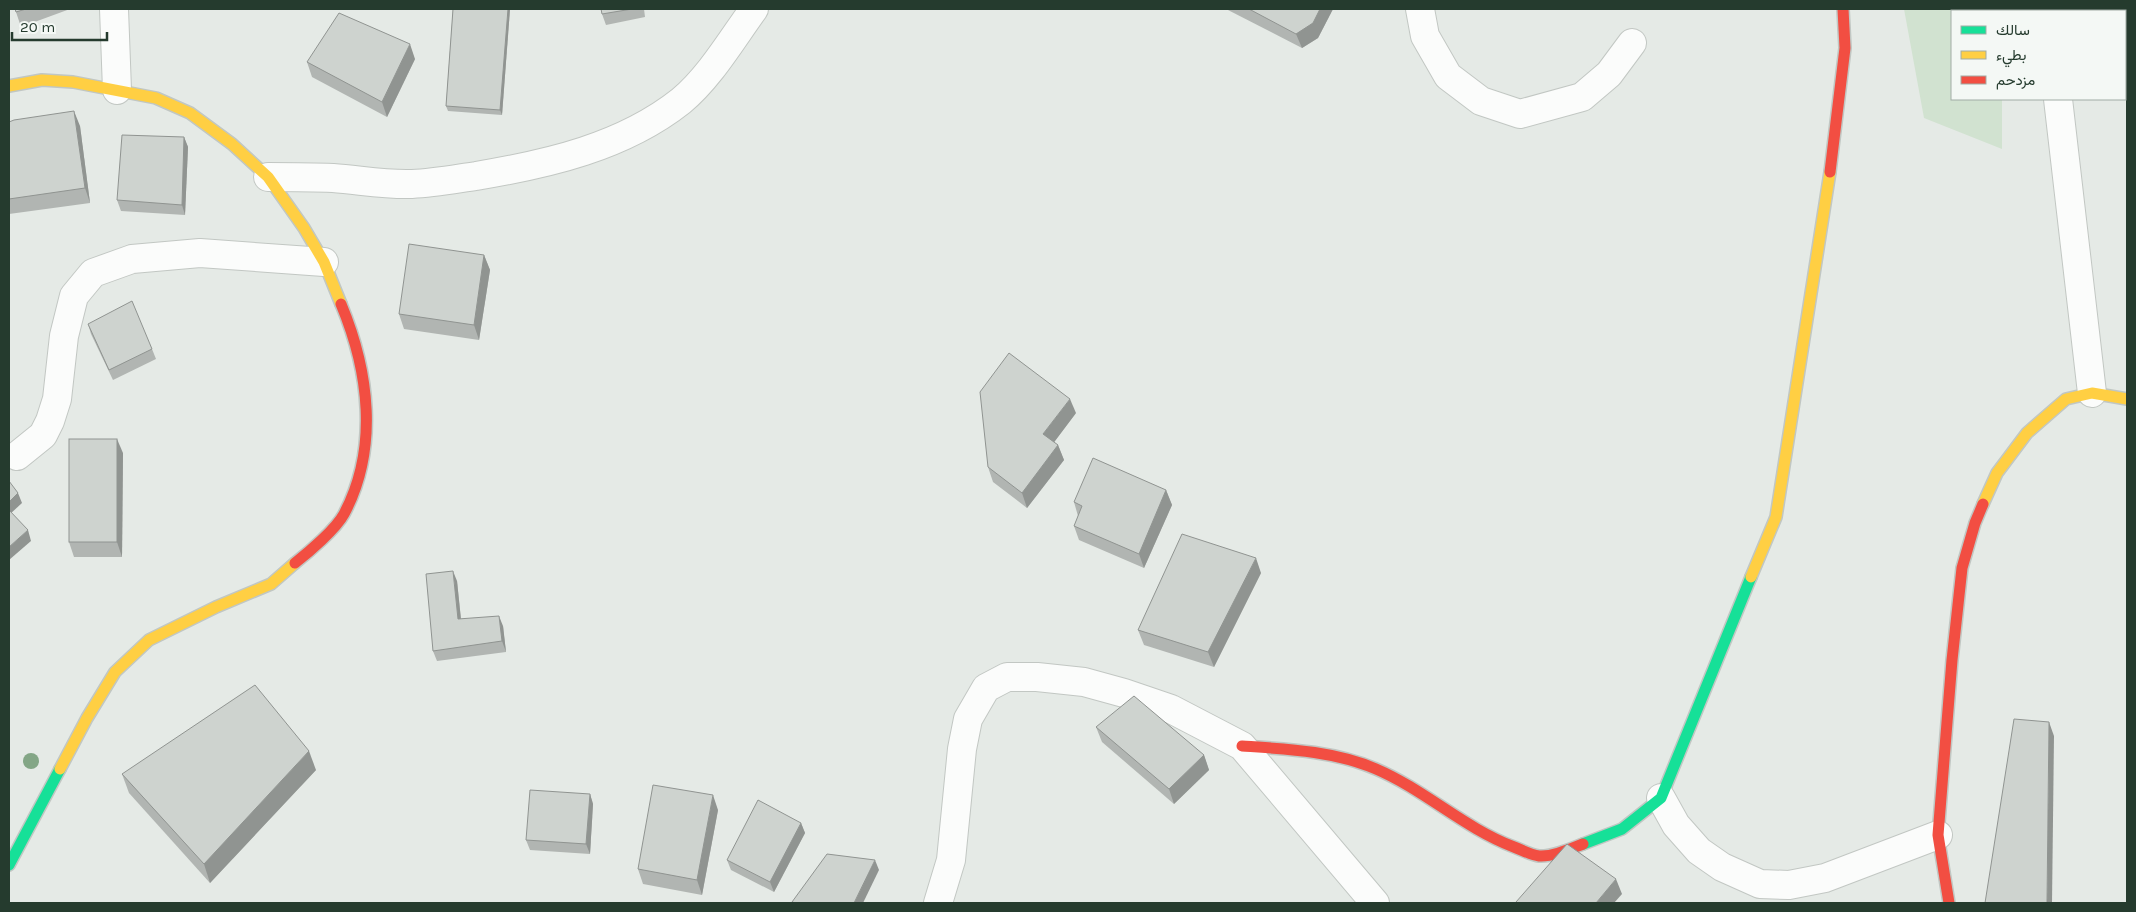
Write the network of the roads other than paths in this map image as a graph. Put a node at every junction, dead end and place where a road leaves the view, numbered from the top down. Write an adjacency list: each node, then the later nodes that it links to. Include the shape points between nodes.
1 (114, 9): 7 (street)
2 (754, 9): 9 (street, via 708,72 682,100 646,123 577,155 524,168 414,184)
3 (1420, 9): 5 (street, via 1425,36 1448,76 1481,101 1520,114 1582,97 1610,74)
4 (1843, 9): 15 (street, via 1845,48 1828,185 1776,517)
5 (1632, 43)
6 (9, 86): 7 (street, via 42,80)
7 (117, 90): 9 (street, via 156,98 190,113)
8 (2058, 100): 11 (street)
9 (268, 176): 10 (street)
10 (324, 262): 13 (street, via 200,252 132,259 94,273 74,296 64,336 57,399 50,421 43,436); 17 (street, via 349,322 364,378 367,411 368,428 357,482 343,516 311,550 271,584 149,640 115,672)
11 (2092, 393): 12 (street); 16 (street, via 2066,399 2027,433 1997,473 1975,523 1962,568)
12 (2127, 399)
13 (17, 456)
14 (1242, 746): 15 (street, via 1315,751 1347,758 1377,770 1474,830 1540,856 1622,830); 18 (street, via 1172,709 1124,693 1084,682 1037,676 1007,677 986,688 968,719 951,860); 19 (street)
15 (1661, 798): 16 (street, via 1676,825 1699,851 1722,867 1760,884 1789,886 1825,878)
16 (1938, 835): 20 (street)
17 (9, 865)
18 (938, 903)
19 (1376, 903)
20 (1948, 903)

